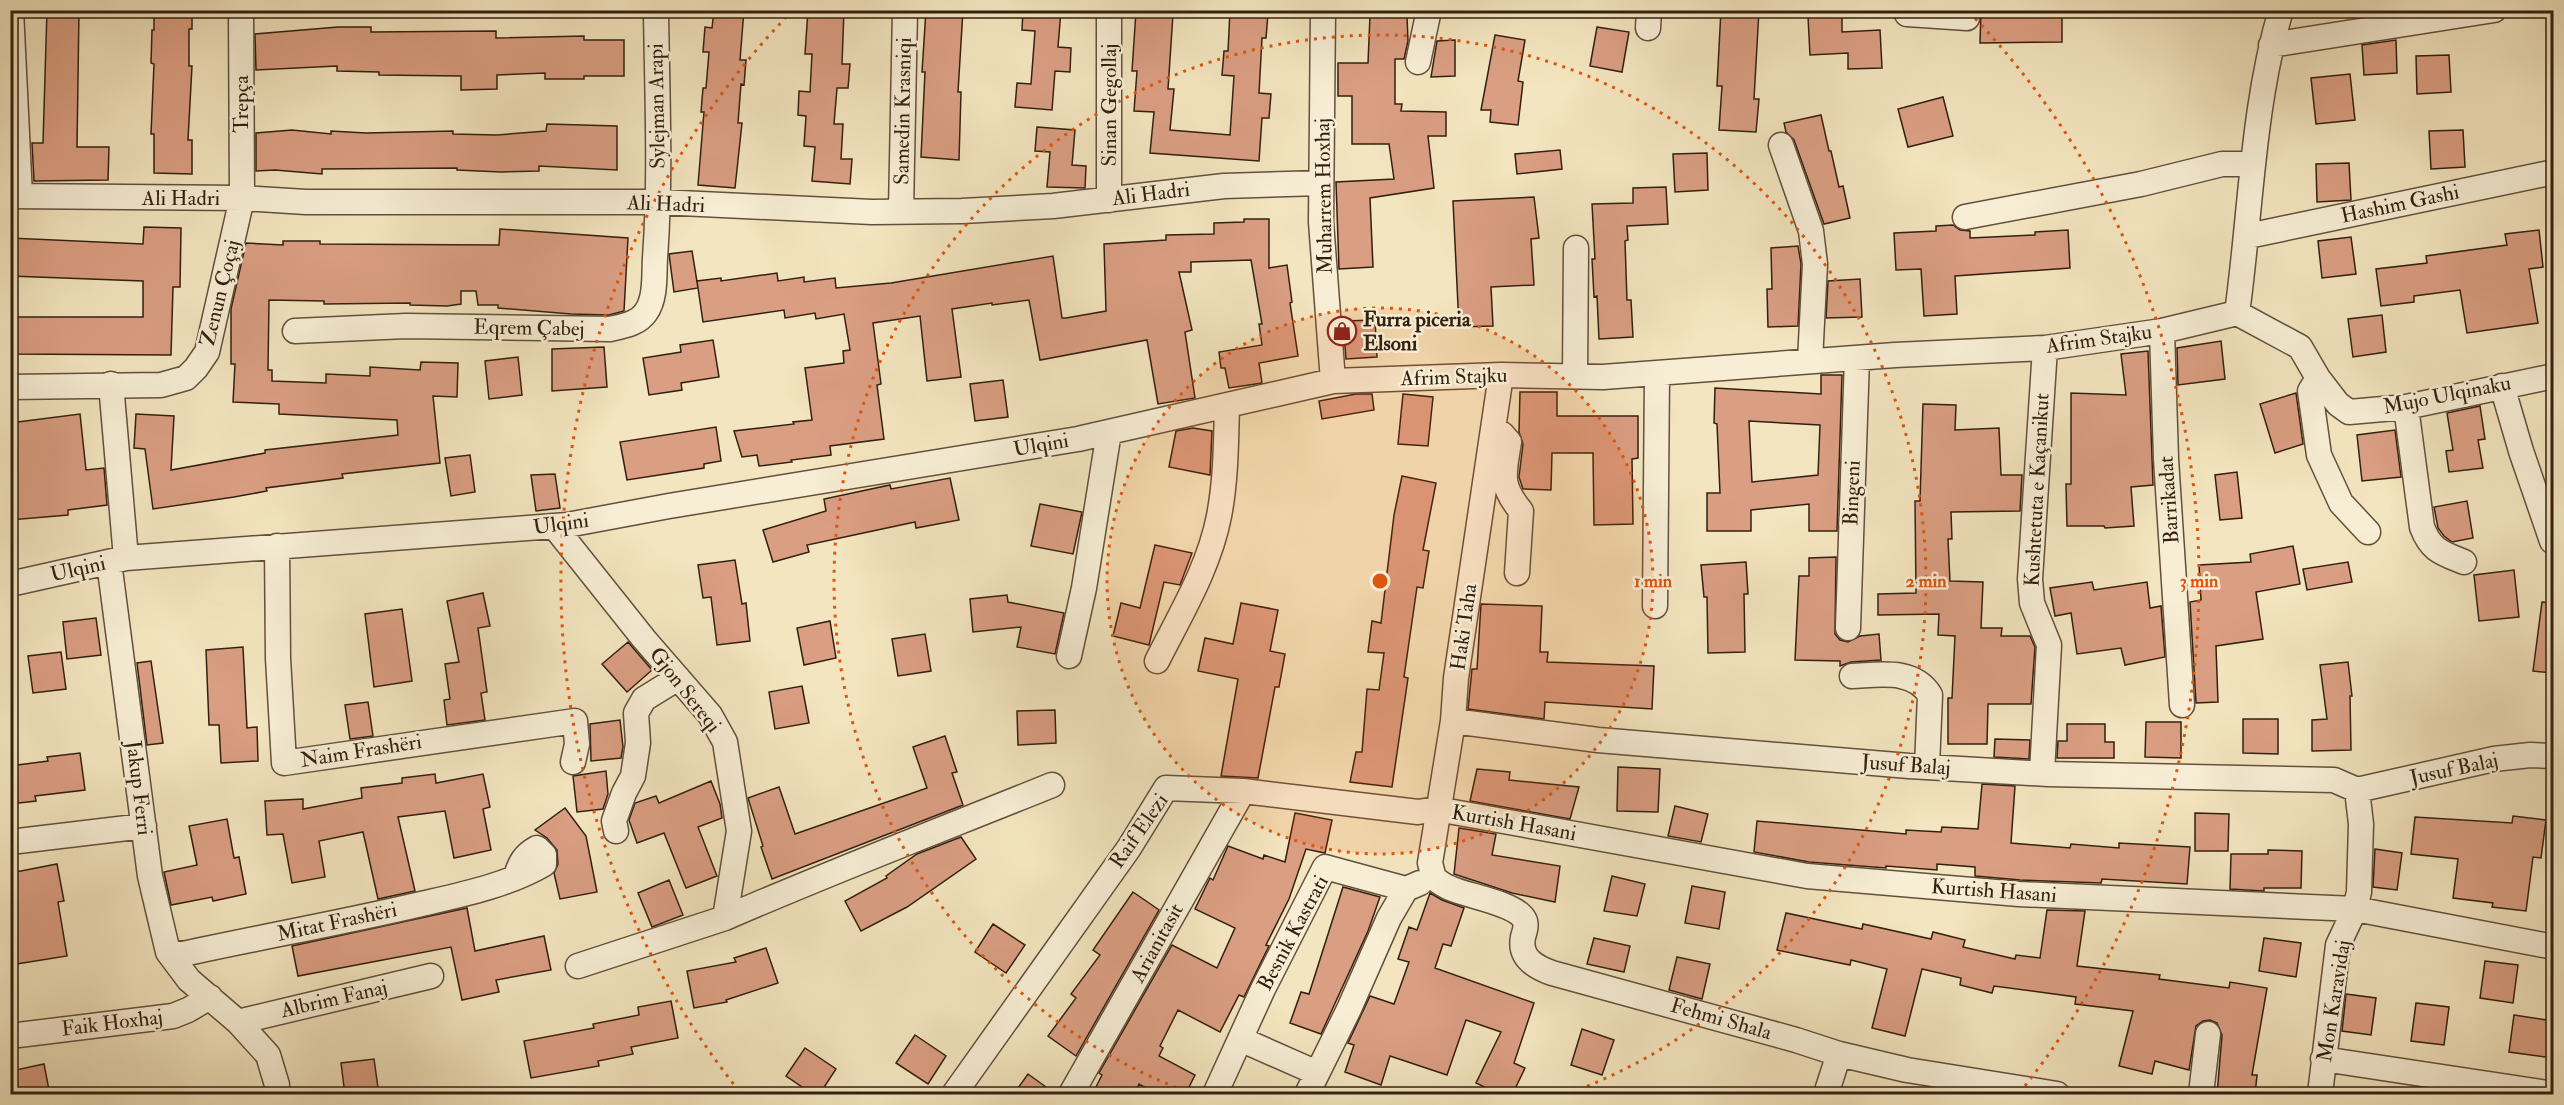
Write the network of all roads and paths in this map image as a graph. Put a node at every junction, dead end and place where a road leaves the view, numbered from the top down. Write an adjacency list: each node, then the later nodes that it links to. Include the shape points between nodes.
1 (11, 10): 18 (street)
2 (241, 10): 19 (street, Trepça)
3 (656, 10): 21 (street, Sylejman Arapi)
4 (905, 10): 22 (street, Samedin Krasniqi)
5 (1109, 10): 20 (street, Sinan Gegollaj)
6 (1323, 10): 17 (street, Muharrem Hoxhaj)
7 (1429, 10): 13 (street)
8 (1907, 10): 9 (street, via 1907,14 1967,18)
9 (1967, 10)
10 (2281, 10): 12 (street)
11 (2494, 10): 12 (street)
12 (2271, 45): 15 (street)
13 (1418, 62)
14 (1781, 145): 31 (street, via 1811,231 1815,264)
15 (2253, 164): 23 (street, via 2222,164); 24 (street)
16 (2553, 172): 24 (street, Hashim Gashi)
17 (1321, 183): 20 (street, Ali Hadri, via 1224,186); 37 (street, Muharrem Hoxhaj)
18 (15, 196): 19 (street, Ali Hadri)
19 (242, 198): 21 (street, Ali Hadri, via 306,202); 38 (street, Zenun Çoçaj, via 216,322 207,352 196,369 186,378 161,386)
20 (1108, 200): 22 (street, Ali Hadri, via 962,211)
21 (659, 202): 22 (street, Ali Hadri); 27 (street, Eqrem Çabej, via 652,294 648,310 629,325 610,329 406,326)
22 (901, 211)
23 (1965, 217)
24 (2247, 236): 26 (street)
25 (1576, 248): 34 (street)
26 (2237, 313): 28 (street, Afrim Stajku); 36 (street, Mujo Ulqinaku, via 2300,347)
27 (295, 331)
28 (2162, 331): 29 (street, Afrim Stajku); 59 (street, Barrikadat)
29 (2045, 348): 30 (street, Afrim Stajku); 64 (street, Kushtetuta e Kaçanikut, via 2030,579 2032,603 2049,645)
30 (1857, 358): 31 (street, Afrim Stajku); 54 (street, Bingeni)
31 (1810, 362): 32 (street, Afrim Stajku)
32 (1658, 373): 34 (street, Afrim Stajku); 53 (street)
33 (1501, 375): 34 (street, Afrim Stajku); 37 (street, Afrim Stajku); 43 (street, Haki Taha)
34 (1575, 376)
35 (2553, 376): 39 (street, Mujo Ulqinaku)
36 (2318, 378): 42 (street, Mujo Ulqinaku, via 2349,412); 46 (street, via 2310,391 2319,455 2341,503)
37 (1333, 381): 41 (street, Ulqini)
38 (111, 384): 40 (street, Zenun Çoçaj); 49 (street)
39 (2502, 386): 42 (street, Mujo Ulqinaku); 47 (street)
40 (10, 387)
41 (1227, 405): 44 (street, Ulqini); 56 (street, via 1219,517 1208,555)
42 (2406, 407): 50 (street, via 2427,542 2439,552)
43 (1493, 430): 51 (street, via 1509,442 1504,478 1509,496 1521,511); 60 (street, Haki Taha)
44 (1108, 432): 45 (street, Ulqini); 55 (street, via 1084,588)
45 (554, 526): 48 (street, Ulqini); 58 (street, Gjon Sereqi)
46 (2368, 532)
47 (2552, 541)
48 (277, 546): 49 (street, Ulqini); 62 (street, Naim Frashëri, via 284,763 575,721 577,744)
49 (118, 560): 52 (street, Ulqini); 69 (street, Jakup Ferri)
50 (2464, 562)
51 (1516, 573)
52 (10, 584)
53 (1655, 606)
54 (1848, 628)
55 (1069, 656)
56 (1157, 661)
57 (1852, 676): 63 (street, via 1901,675 1923,684 1930,695)
58 (678, 678): 70 (street, via 644,699 636,713 638,744 633,776 614,821); 76 (street, Gjon Sereqi, via 710,715 725,742 731,771 738,831)
59 (2182, 705)
60 (1453, 721): 63 (street, Jusuf Balaj, via 1598,740); 68 (street, Haki Taha)
61 (2552, 756): 66 (street, Jusuf Balaj, via 2494,759)
62 (573, 762)
63 (1927, 766): 64 (street, Jusuf Balaj)
64 (2042, 774): 66 (street, Jusuf Balaj, via 2334,780)
65 (1052, 785): 76 (street)
66 (2357, 790): 75 (street, via 2361,824)
67 (1243, 791): 68 (street, Raif Elezi, via 1418,812); 91 (street, Raif Elezi, via 1166,788 1129,848); 92 (street, Arianitasit)
68 (1437, 809): 73 (street, Haki Taha, via 1430,863); 75 (street, Kurtish Hasani, via 1807,876 2019,894)
69 (144, 826): 71 (street); 78 (street, Jakup Ferri, via 150,876)
70 (616, 831)
71 (10, 842)
72 (510, 878): 78 (street, Mitat Frashëri, via 457,896 366,917 183,954)
73 (1434, 878): 74 (street); 86 (street, Fehmi Shala, via 1450,888 1515,910 1524,918 1522,944 1535,967)
74 (1406, 889): 85 (street, Besnik Kastrati, via 1325,867); 88 (street)
75 (2355, 909): 77 (street, Kurtish Hasani); 87 (street, Mon Karavidaj, via 2338,945)
76 (725, 918): 79 (street)
77 (2553, 947)
78 (168, 952): 81 (street, Jakup Ferri, via 189,980)
79 (578, 966)
80 (431, 976): 82 (street, Albrim Fanaj)
81 (210, 997): 82 (street); 84 (street, Faik Hoxhaj, via 173,1016)
82 (238, 1022): 90 (street, via 268,1055)
83 (2208, 1034): 96 (street)
84 (10, 1036)
85 (1240, 1039): 88 (street); 93 (street, Besnik Kastrati)
86 (1839, 1054): 94 (street); 95 (street, Fehmi Shala, via 1907,1070)
87 (2323, 1059): 89 (street); 97 (street, Mon Karavidaj)
88 (1312, 1084)
89 (2553, 1094)
90 (277, 1095)
91 (954, 1095)
92 (1071, 1095)
93 (1215, 1095)
94 (1826, 1095)
95 (2057, 1095)
96 (2201, 1095)
97 (2320, 1095)

